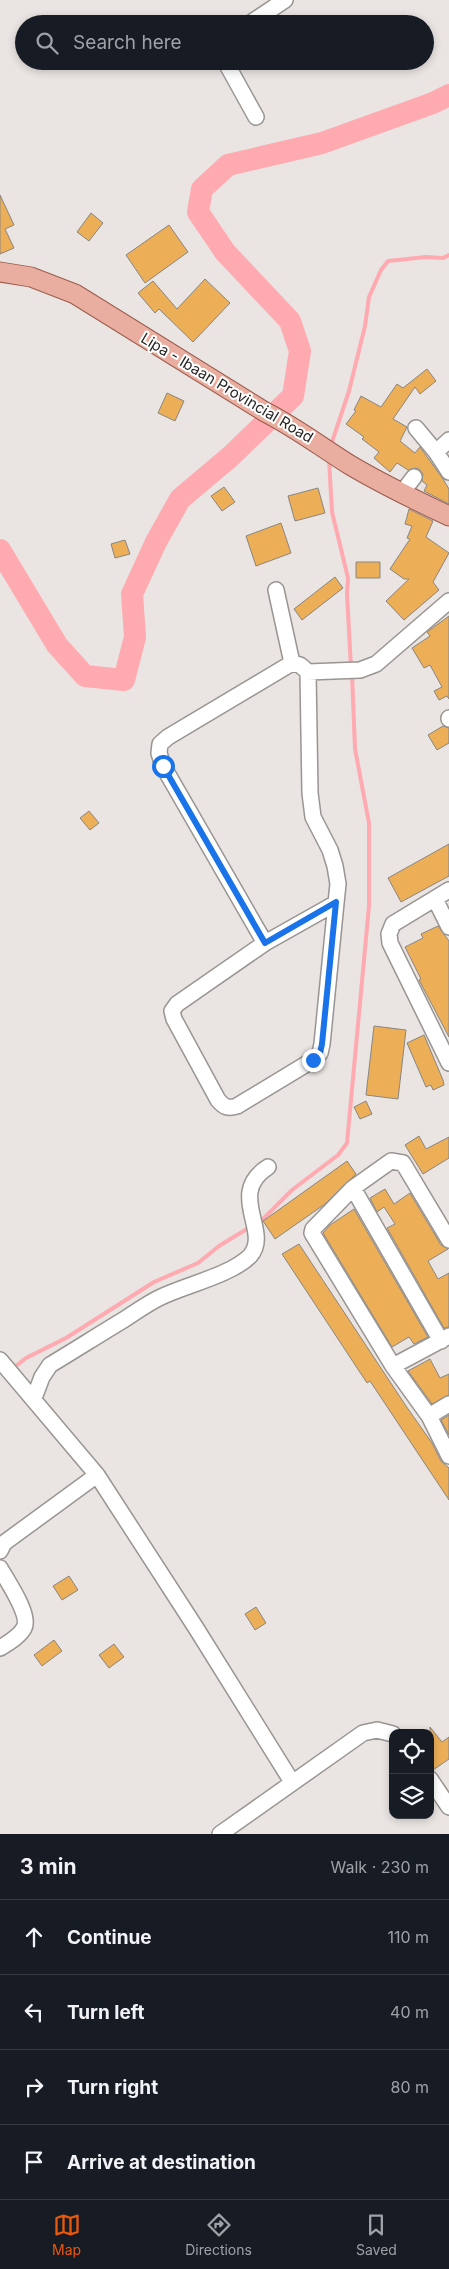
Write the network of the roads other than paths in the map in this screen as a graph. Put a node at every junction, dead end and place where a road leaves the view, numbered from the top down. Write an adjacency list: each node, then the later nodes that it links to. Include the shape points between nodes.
1 (285, 0): 2 (street)
2 (263, 15)
3 (230, 70): 4 (street)
4 (256, 117)
5 (0, 272): 11 (main road, Lipa - Ibaan Provincial Road, via 31,276 75,294)
6 (416, 428): 8 (street)
7 (449, 440): 8 (street)
8 (436, 452): 9 (street)
9 (449, 472)
10 (414, 477): 11 (street)
11 (400, 494): 12 (main road, Lipa - Ibaan Provincial Road)
12 (449, 516)
13 (449, 586): 15 (street)
14 (276, 590): 16 (street)
15 (447, 602): 17 (street, via 376,664 350,671)
16 (292, 663): 17 (street); 22 (street, via 168,737 160,744 159,753 163,766)
17 (308, 672): 20 (street, via 311,801 313,817 335,866)
18 (449, 890): 19 (street)
19 (435, 899): 21 (street); 23 (street, via 393,924 389,934 390,944)
20 (336, 902): 22 (street); 22 (street, via 320,1053 237,1106 224,1107 172,1011 177,1004)
21 (449, 927)
22 (265, 943)
23 (449, 1063)
24 (268, 1167): 30 (street, via 257,1174 248,1198 256,1244 240,1265 159,1298 50,1365)
25 (353, 1188): 26 (street, via 391,1162 403,1163); 27 (street); 29 (street, via 312,1233)
26 (449, 1240)
27 (445, 1338): 29 (street)
28 (2, 1363): 30 (street)
29 (393, 1366): 32 (street)
30 (34, 1398): 34 (street)
31 (449, 1404): 32 (street)
32 (429, 1416): 33 (street)
33 (449, 1456)
34 (97, 1475): 35 (street, via 4,1543); 39 (street)
35 (0, 1550)
36 (0, 1568): 37 (street, via 25,1614 25,1627)
37 (0, 1648)
38 (389, 1733): 39 (street, via 377,1730 363,1733)
39 (292, 1782): 42 (street)
40 (434, 1785): 41 (street)
41 (449, 1807)
42 (220, 1834)

